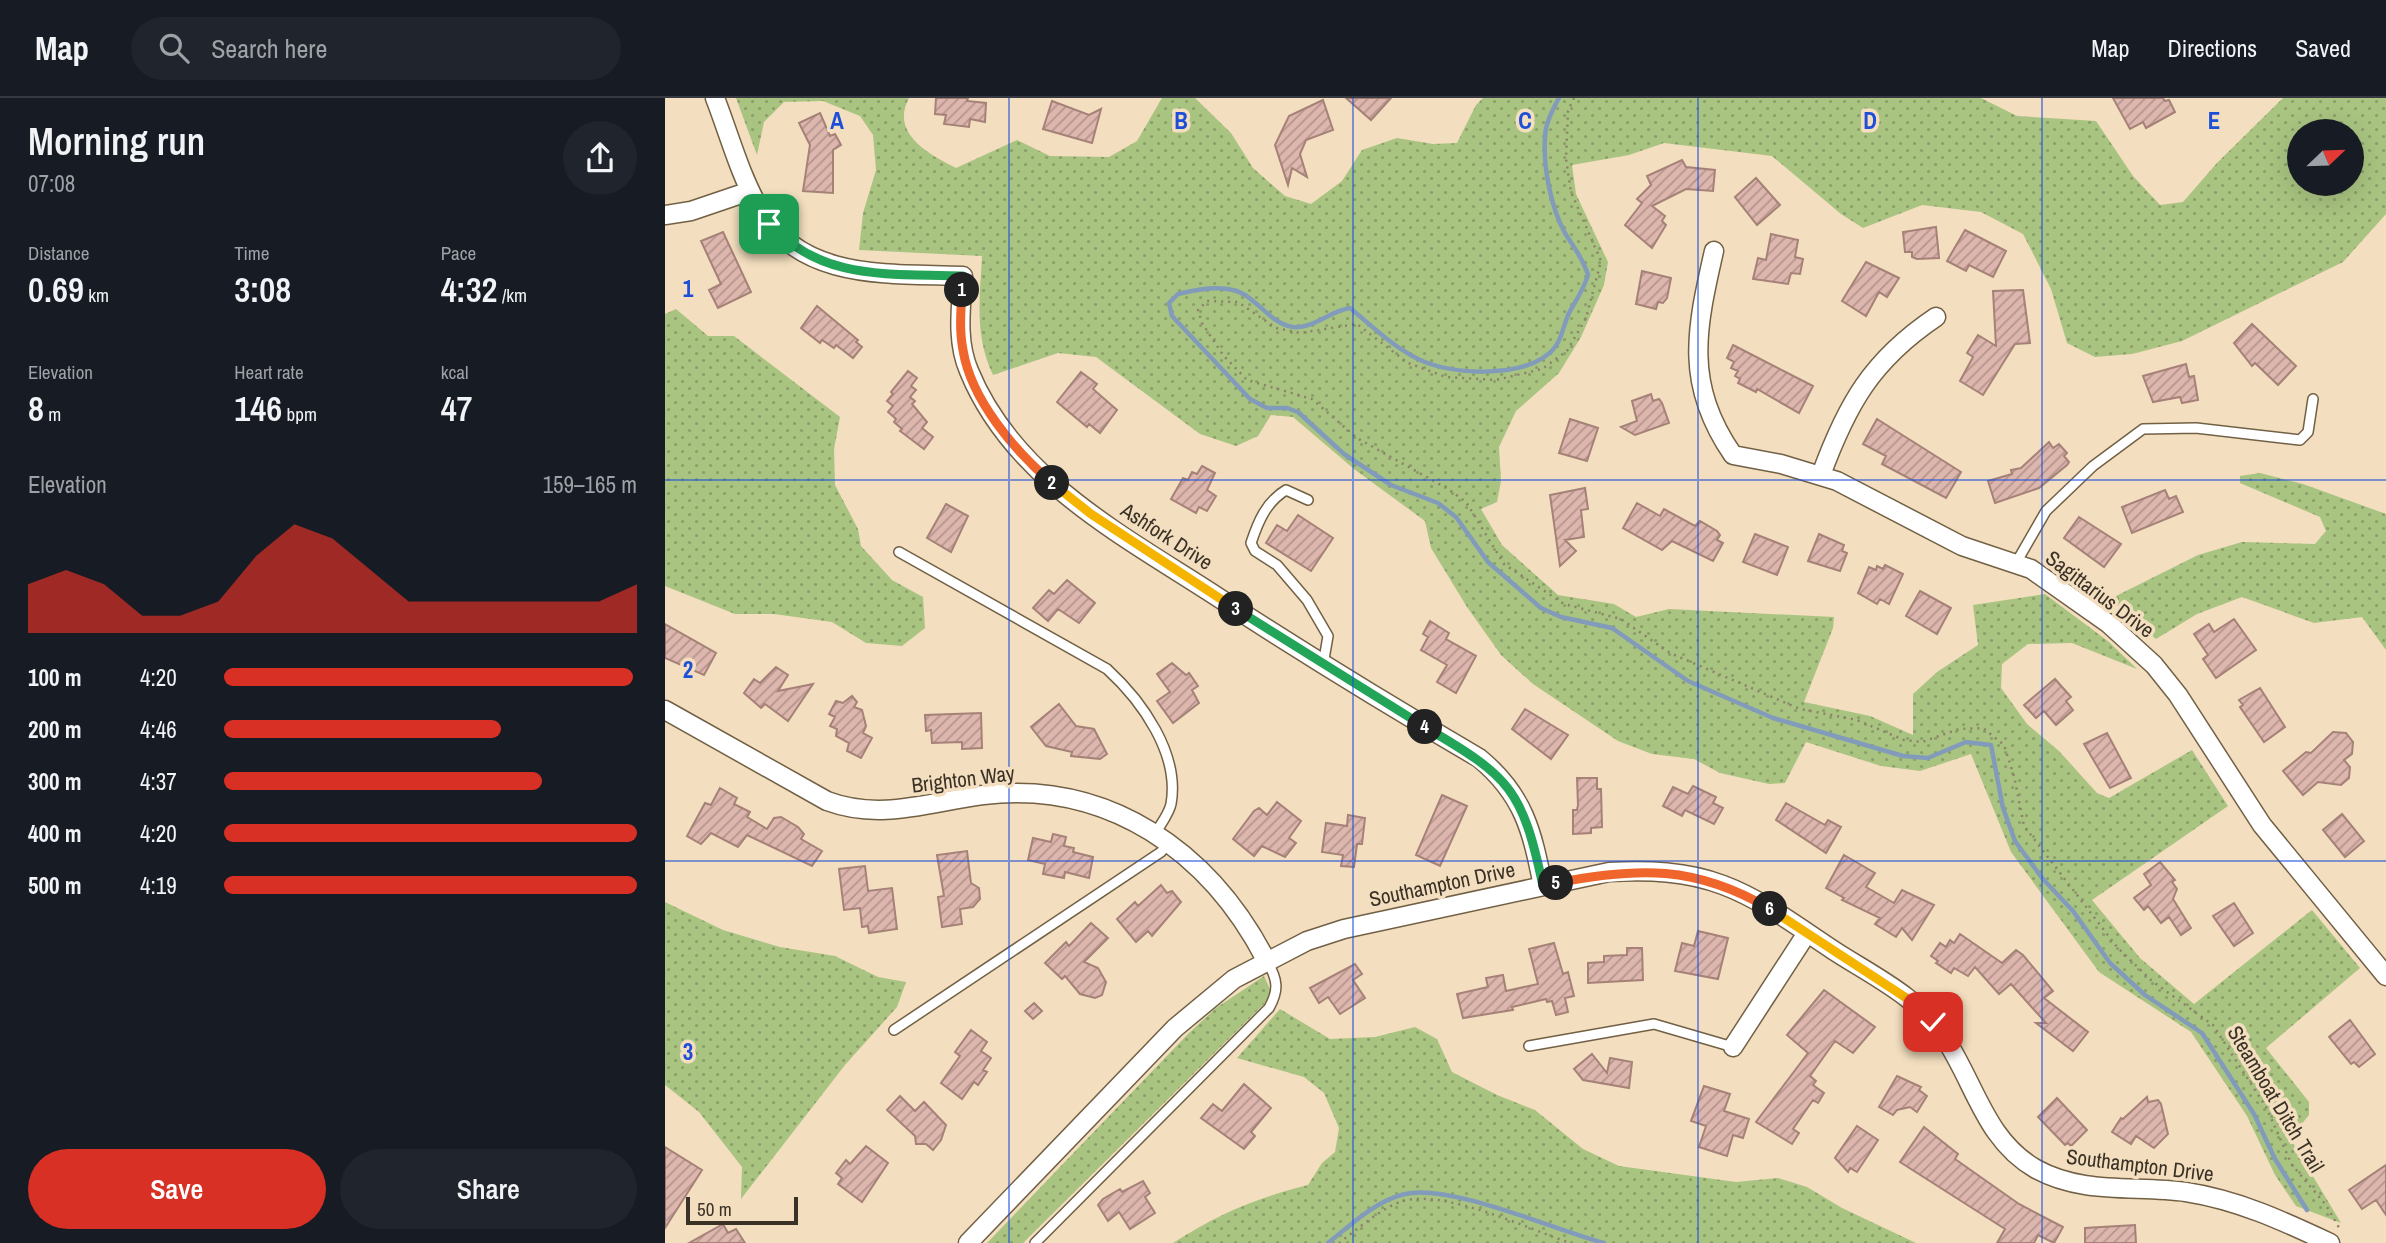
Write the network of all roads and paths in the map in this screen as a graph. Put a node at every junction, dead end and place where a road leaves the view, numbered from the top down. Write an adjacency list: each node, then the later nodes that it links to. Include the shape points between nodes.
1 (715, 98): 3 (street)
2 (1573, 98): 22 (path, Steamboat Ditch Trail, via 1566,159 1571,192 1601,261 1586,318 1567,351 1542,369 1496,380 1446,377 1408,363 1357,324 1300,333 1276,328 1238,302 1207,301 1198,310 1202,323 1247,380 1312,399 1357,438 1466,502 1504,564 1564,604 1621,619 1670,653 1800,709 1857,720 1904,740 1922,742 1959,729 1983,729 2004,746 2024,826 2117,947 2152,981 2213,1025 2266,1107 2292,1165 2326,1205)
3 (750, 191): 4 (street); 12 (street, Ashfork Drive, via 769,224 785,240 824,264 862,272 963,276 960,334 969,371 1023,455 1091,514)
4 (665, 215)
5 (1713, 251): 8 (street, Sagittarius Drive, via 1698,320 1697,366 1710,416 1733,455)
6 (1937, 317): 8 (street, via 1912,333 1872,373 1839,425)
7 (2313, 399): 11 (lane, via 2308,432 2300,440 2196,428 2143,429 2093,466 2046,511)
8 (1821, 475): 11 (street, Sagittarius Drive, via 1871,496 1962,546)
9 (1308, 500): 12 (lane, via 1286,490 1275,497 1258,522 1251,543 1307,600 1328,636)
10 (899, 552): 14 (lane, via 1107,669 1124,685 1160,738 1171,774 1171,806)
11 (2016, 563): 18 (street, Sagittarius Drive, via 2047,579 2109,624 2154,665 2262,825)
12 (1323, 665): 15 (street, Ashfork Drive, via 1494,771 1521,805)
13 (665, 710): 14 (street, Brighton Way, via 845,808 888,812 984,795 1049,796 1110,811)
14 (1162, 838): 17 (street, Brighton Way, via 1219,886); 19 (lane, via 1161,852)
15 (1543, 886): 16 (street, Southampton Drive, via 1639,870 1681,874 1751,898); 17 (street, Southampton Drive, via 1344,929)
16 (1807, 933): 21 (street); 22 (street, Southampton Drive, via 1930,1018 1952,1049 1988,1123 2001,1141 2034,1168 2074,1184 2216,1197)
17 (1266, 960): 23 (street, Southampton Drive, via 1203,1002 1175,1028); 24 (lane, via 1275,974 1278,992 1269,1008)
18 (2386, 975)
19 (894, 1030)
20 (1529, 1046): 21 (lane, via 1654,1024)
21 (1733, 1047)
22 (2337, 1238)
23 (968, 1243)
24 (1035, 1243)
25 (1339, 1243): 26 (path, via 1402,1201 1424,1200 1480,1209)
26 (1570, 1243)

